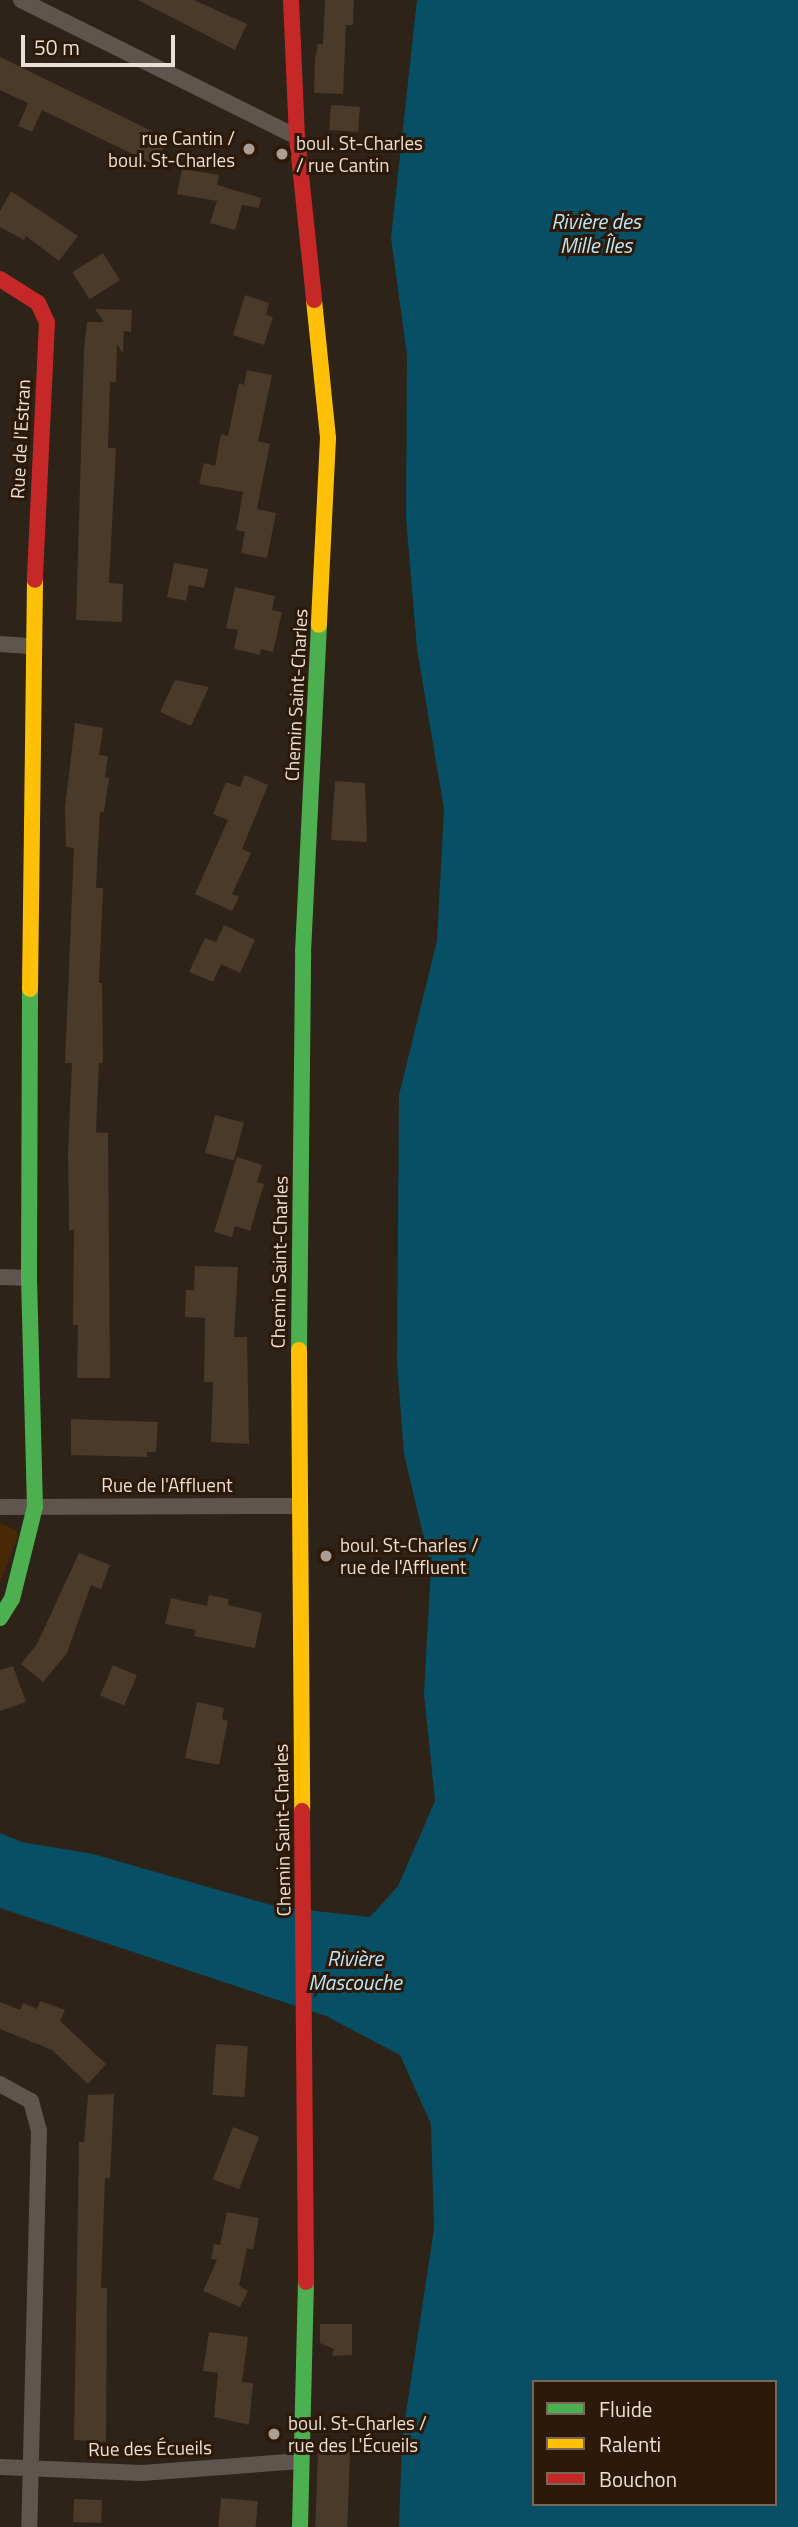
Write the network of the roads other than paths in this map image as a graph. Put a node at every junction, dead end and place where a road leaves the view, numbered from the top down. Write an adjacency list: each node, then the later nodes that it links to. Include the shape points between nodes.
1 (22, 0): 3 (street)
2 (291, 0): 3 (main road, Chemin Saint-Charles)
3 (297, 137): 9 (main road, Chemin Saint-Charles, via 328,438 303,953)
4 (0, 278): 6 (main road, Rue de l'Estran, via 38,303 47,322)
5 (0, 644): 6 (street)
6 (32, 646): 8 (main road, Rue de l'Estran)
7 (0, 1277): 8 (street)
8 (29, 1278): 11 (main road, Rue de l'Estran)
9 (298, 1506): 11 (street, Rue de l'Affluent); 14 (main road, Chemin Saint-Charles, via 307,2218)
10 (0, 1507): 11 (street, Rue de l'Affluent)
11 (36, 1507): 12 (main road, via 12,1599)
12 (0, 1618)
13 (0, 2084): 16 (street, via 31,2101 39,2130)
14 (300, 2461): 16 (street, Rue des Écueils, via 142,2473); 18 (main road, Chemin Saint-Charles)
15 (0, 2467): 16 (street, Rue des Écueils)
16 (29, 2469): 17 (street)
17 (29, 2527)
18 (300, 2527)

